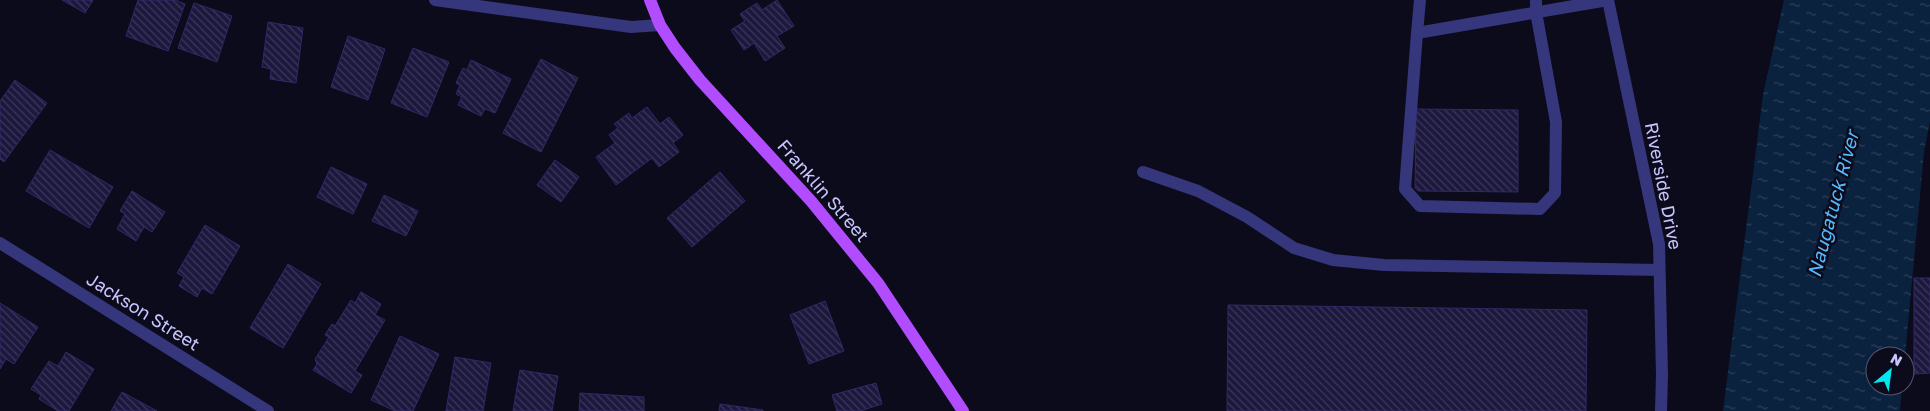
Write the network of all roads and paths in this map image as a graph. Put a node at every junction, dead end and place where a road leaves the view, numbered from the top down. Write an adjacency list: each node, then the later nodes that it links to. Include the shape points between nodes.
1 (435, 0): 6 (street, via 631,27)
2 (650, 0): 6 (main road, Franklin Street)
3 (1420, 0): 7 (street)
4 (1608, 0): 5 (street); 10 (street, Riverside Drive, via 1659,244)
5 (1536, 6): 7 (street); 7 (street, via 1556,122 1555,193 1540,209 1420,206 1405,189)
6 (660, 25): 12 (main road, Franklin Street, via 700,80 811,201 878,283)
7 (1417, 33)
8 (1143, 172): 10 (street, via 1198,191 1247,217 1294,248 1333,260 1384,265)
9 (0, 242): 11 (street, Jackson Street)
10 (1659, 270): 13 (street, Riverside Drive)
11 (268, 411)
12 (963, 411)
13 (1661, 411)

